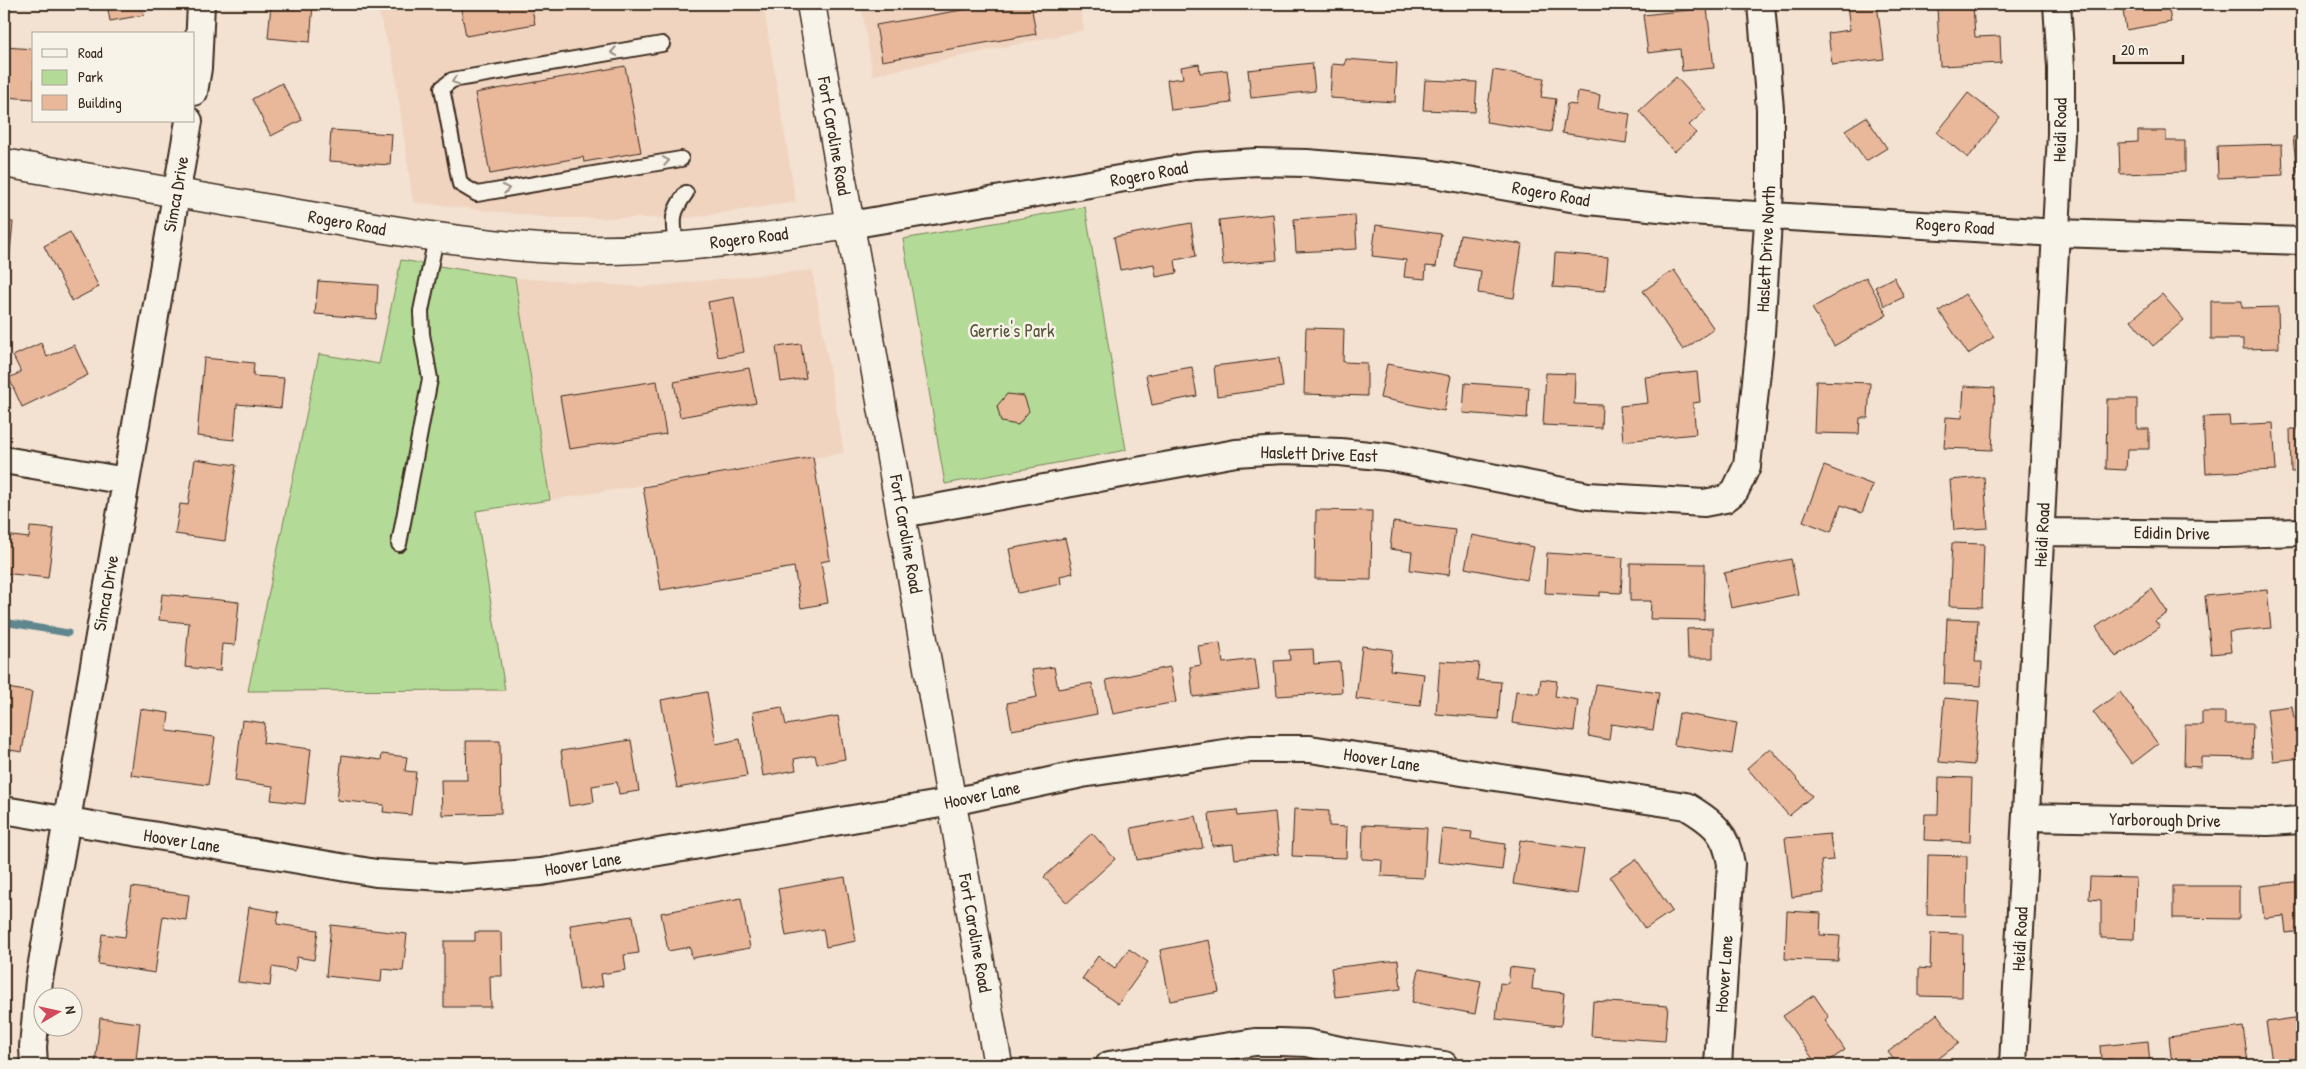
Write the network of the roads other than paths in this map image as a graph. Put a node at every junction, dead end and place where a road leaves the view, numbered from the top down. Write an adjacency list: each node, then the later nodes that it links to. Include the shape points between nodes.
1 (201, 4): 6 (street)
2 (811, 4): 13 (street, Fort Caroline Road)
3 (1762, 4): 12 (street, Haslett Drive North, via 1770,109)
4 (2057, 4): 14 (street, Heidi Road, via 2061,67)
5 (662, 44): 8 (lane, one-way to 8, via 452,80 442,88 460,184 477,194)
6 (195, 86)
7 (189, 122): 11 (street, Simca Drive)
8 (681, 158)
9 (4, 164): 11 (street, Rogero Road)
10 (686, 193): 17 (lane, via 675,209)
11 (176, 194): 15 (street, Rogero Road); 19 (street, Simca Drive)
12 (1768, 215): 13 (street, Rogero Road, via 1588,201 1428,173 1257,162 1194,166); 14 (street, Rogero Road); 20 (street, Haslett Drive North, via 1761,334 1747,466)
13 (850, 225): 17 (street, Rogero Road); 21 (street, Fort Caroline Road)
14 (2057, 233): 16 (street, Rogero Road); 22 (street, Heidi Road)
15 (436, 238): 17 (street, Rogero Road, via 577,250); 24 (lane, via 421,311 430,379)
16 (2302, 241)
17 (676, 246)
18 (4, 460): 19 (street)
19 (126, 481): 29 (street, Simca Drive)
20 (1735, 491): 21 (street, Haslett Drive East, via 1725,499 1704,503 1588,496 1388,457 1283,450 1236,453)
21 (902, 514): 25 (street, Fort Caroline Road)
22 (2042, 532): 23 (street, Edidin Drive); 27 (street, Heidi Road)
23 (2302, 532)
24 (399, 544)
25 (952, 802): 29 (street, Hoover Lane, via 541,872 461,878 376,873); 31 (street, Fort Caroline Road); 34 (street, Hoover Lane, via 1082,774 1251,749 1288,748 1686,806 1716,827 1731,864)
26 (4, 810): 29 (street, Hoover Lane)
27 (2027, 817): 28 (street, Yarborough Drive); 35 (street, Heidi Road)
28 (2302, 820)
29 (65, 822): 30 (street, Simca Drive, via 39,980)
30 (34, 1065)
31 (998, 1065)
32 (1109, 1065): 33 (street, via 1255,1042 1307,1043)
33 (1444, 1065)
34 (1718, 1065)
35 (2013, 1065)

